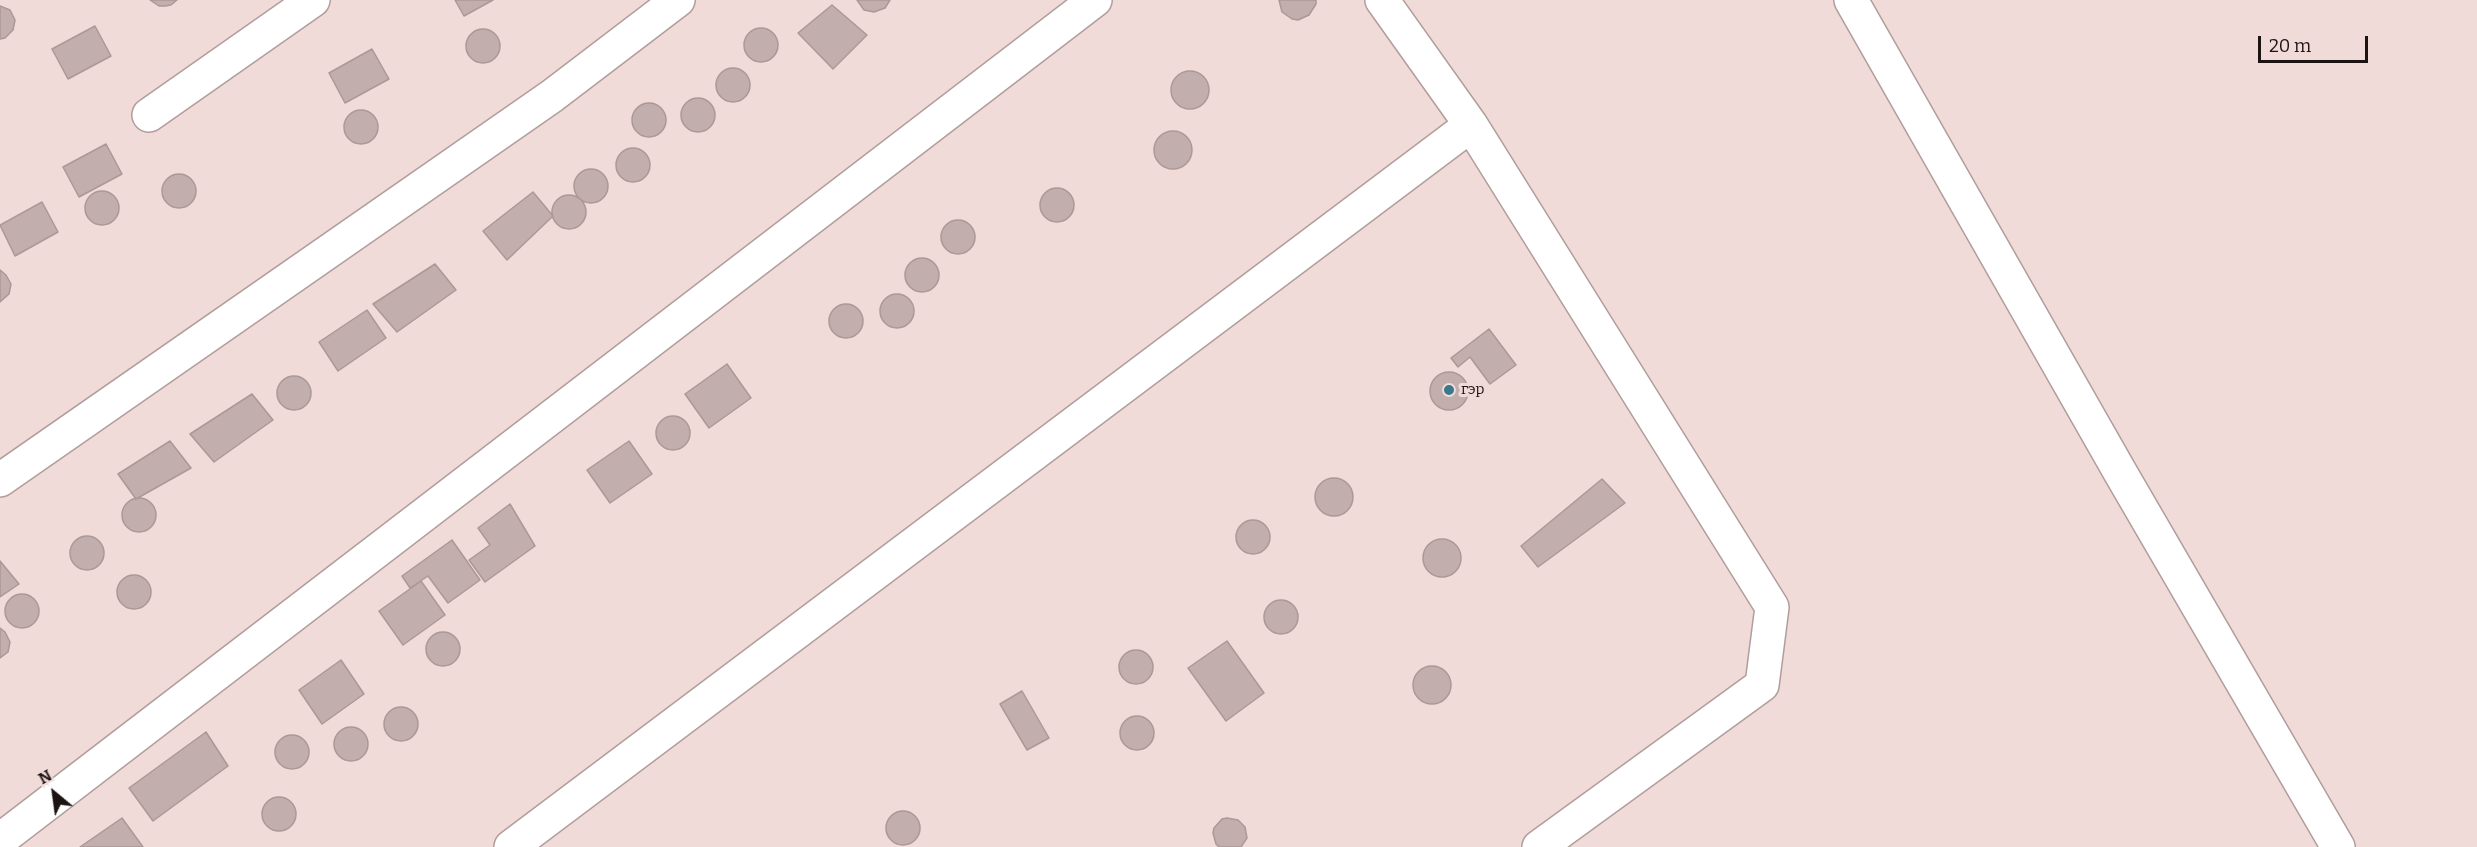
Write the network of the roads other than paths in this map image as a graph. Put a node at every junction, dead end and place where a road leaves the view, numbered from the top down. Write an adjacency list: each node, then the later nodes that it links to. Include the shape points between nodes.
1 (314, 0): 6 (street)
2 (678, 0): 8 (street, via 552,96)
3 (1095, 0): 9 (street)
4 (1382, 0): 7 (street)
5 (1851, 0): 12 (street)
6 (149, 115)
7 (1471, 125): 10 (street); 11 (street, via 1772,607 1762,685)
8 (0, 480)
9 (0, 840)
10 (511, 847)
11 (1539, 847)
12 (2338, 847)

